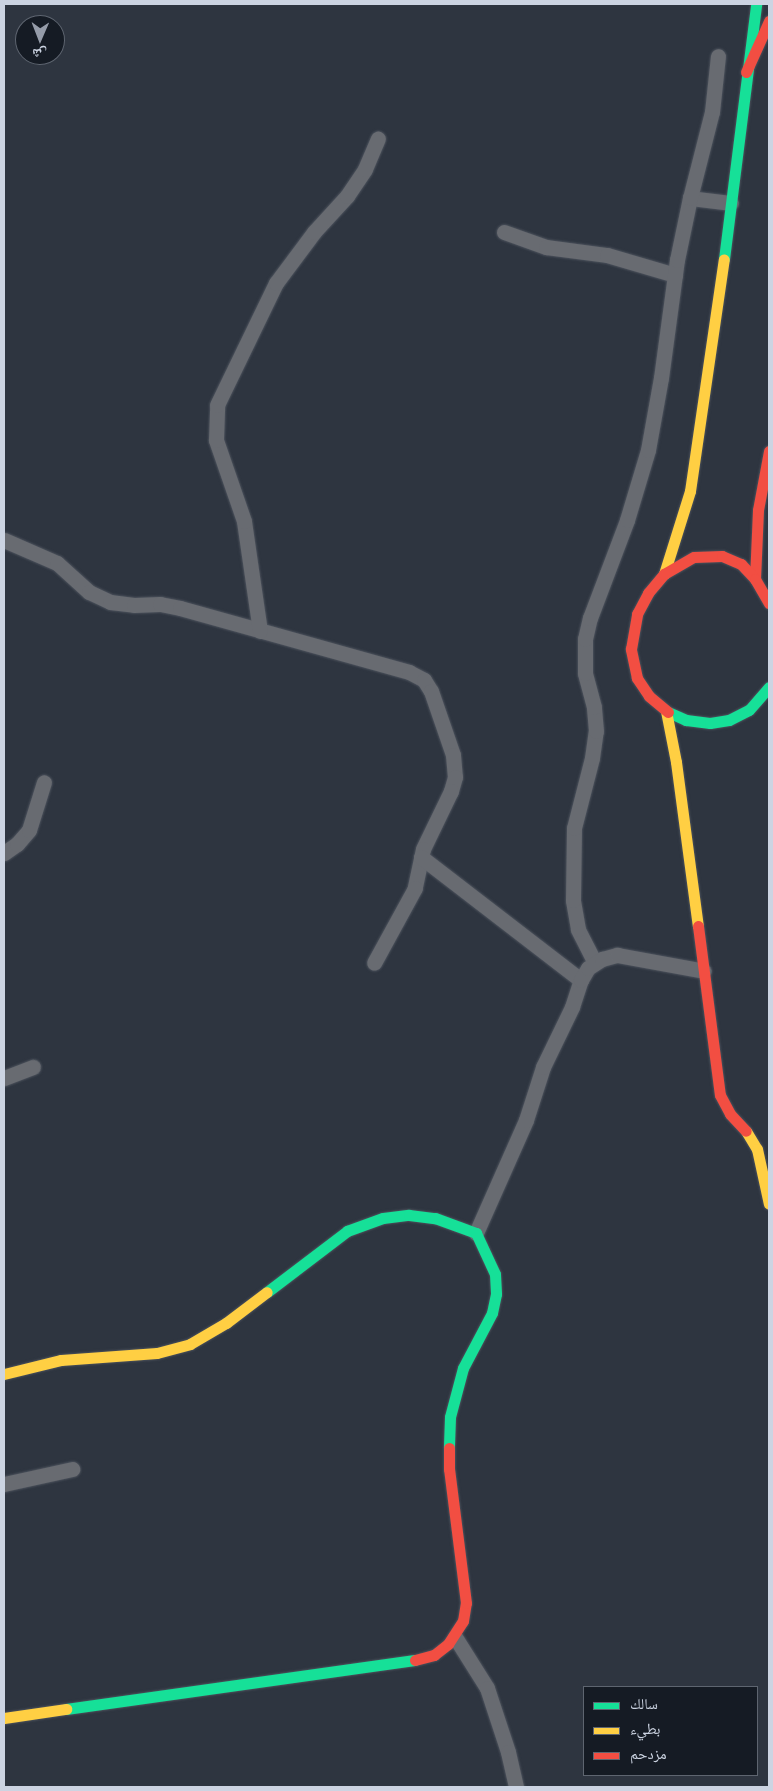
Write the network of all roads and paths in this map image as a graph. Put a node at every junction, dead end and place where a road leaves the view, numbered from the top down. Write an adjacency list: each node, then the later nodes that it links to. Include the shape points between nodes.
1 (756, 4): 4 (street)
2 (769, 21): 4 (street)
3 (718, 56): 6 (street, via 710,122)
4 (746, 72): 7 (street)
5 (378, 139): 15 (street, via 365,169 347,196 314,232 276,283 217,405 216,440 244,520)
6 (690, 198): 7 (street); 9 (street)
7 (731, 203): 12 (street, via 690,491)
8 (504, 232): 9 (street, via 546,246 607,255)
9 (675, 275): 24 (street, via 648,450 585,639 585,673 594,707 596,731 574,828 573,900 578,929)
10 (769, 451): 13 (street, via 758,510)
11 (4, 540): 15 (street, via 57,563 89,592 110,602 170,605)
12 (664, 574): 13 (street, via 686,560 713,554 741,564); 17 (street, via 639,608 630,649 640,682 649,696)
13 (755, 579): 14 (street)
14 (769, 603)
15 (260, 631): 22 (street, via 409,672 420,676 428,685 453,755 455,770 451,791)
16 (769, 687): 18 (street, via 758,702 740,715)
17 (666, 711): 18 (street); 19 (street)
18 (702, 723): 19 (street, via 688,736)
19 (676, 762): 25 (street)
20 (44, 782): 21 (street, via 29,830)
21 (4, 853)
22 (421, 857): 23 (street, via 415,888); 26 (street)
23 (374, 963)
24 (595, 963): 25 (street, via 617,956); 26 (street)
25 (704, 971): 29 (street, via 720,1095 757,1149)
26 (580, 980): 30 (street, via 537,1081 526,1120)
27 (33, 1067): 28 (street)
28 (4, 1078)
29 (769, 1204)
30 (476, 1233): 31 (street, via 448,1221 422,1216 370,1221 346,1231 226,1323 190,1344 148,1354 61,1360); 34 (street, via 492,1264 496,1294 489,1322 477,1338 463,1368 450,1417 449,1469 466,1603 463,1621)
31 (4, 1374)
32 (72, 1470): 33 (street)
33 (4, 1484)
34 (454, 1637): 35 (street, via 434,1655 416,1660); 36 (street, via 487,1688)
35 (4, 1718)
36 (516, 1787)

